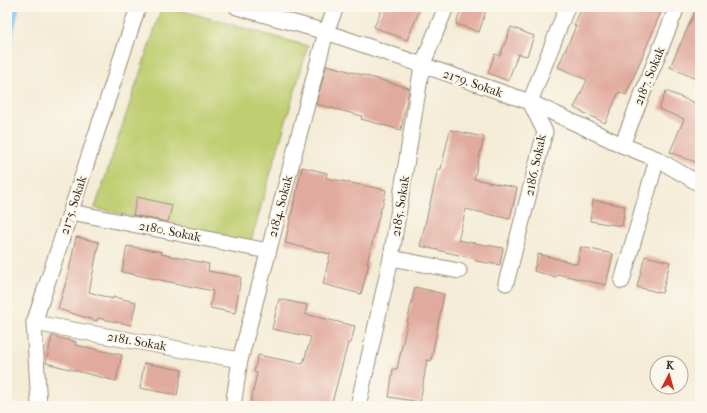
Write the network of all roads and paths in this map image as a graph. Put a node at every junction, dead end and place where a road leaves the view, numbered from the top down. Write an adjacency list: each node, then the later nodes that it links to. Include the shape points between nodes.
1 (138, 7): 13 (street, 2175. Sokak)
2 (237, 7): 7 (street, 2179. Sokak)
3 (336, 7): 7 (street, 2184. Sokak)
4 (446, 7): 8 (street, 2185. Sokak)
5 (567, 7): 9 (street)
6 (677, 7): 10 (street, 2187. Sokak)
7 (326, 32): 8 (street, 2179. Sokak); 14 (street, 2184. Sokak)
8 (422, 66): 9 (street, 2179. Sokak); 15 (street, 2185. Sokak)
9 (530, 102): 10 (street, 2179. Sokak); 18 (street, 2186. Sokak, via 545,132)
10 (622, 145): 11 (street, 2179. Sokak)
11 (657, 159): 12 (street, 2179. Sokak); 17 (street)
12 (700, 184)
13 (71, 212): 14 (street, 2180. Sokak); 19 (street, 2175. Sokak)
14 (268, 251): 20 (street, 2184. Sokak)
15 (391, 258): 16 (street); 23 (street, 2185. Sokak)
16 (459, 271)
17 (622, 281)
18 (506, 283)
19 (34, 322): 20 (street, 2181. Sokak); 21 (street, 2175. Sokak)
20 (240, 360): 22 (street, 2184. Sokak)
21 (39, 406)
22 (233, 406)
23 (358, 406)

